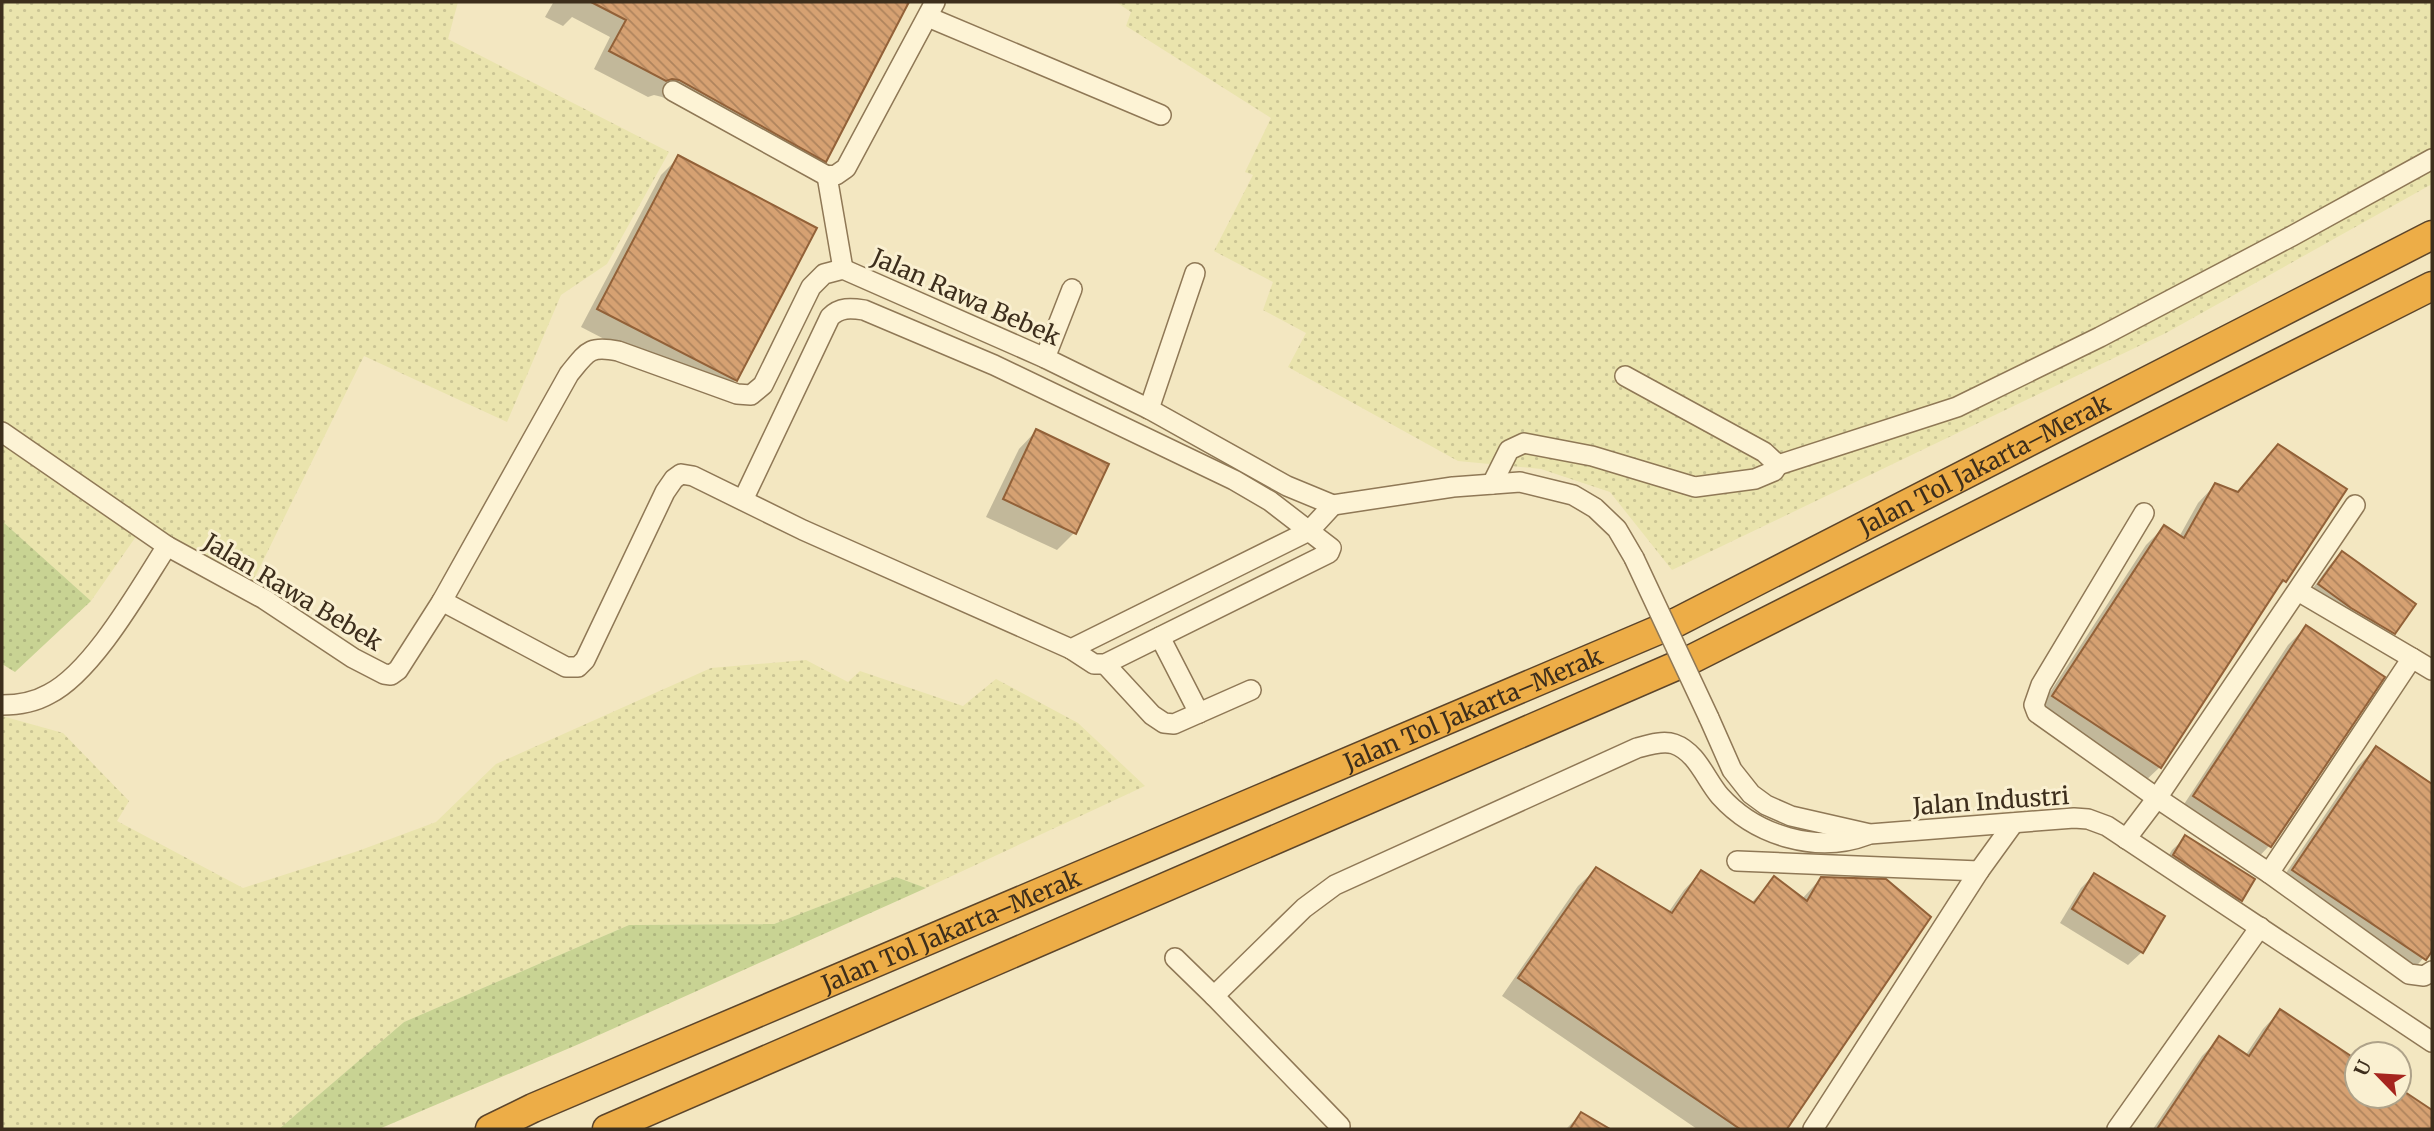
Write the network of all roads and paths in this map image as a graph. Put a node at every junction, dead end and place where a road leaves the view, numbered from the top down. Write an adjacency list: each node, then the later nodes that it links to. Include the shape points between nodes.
1 (932, 9): 3 (street); 5 (street, via 846,168)
2 (673, 91): 5 (street)
3 (1161, 115)
4 (2432, 159): 15 (street, via 2100,337 1957,407)
5 (827, 176): 7 (street)
6 (2432, 234): 46 (highway, Jalan Tol Jakarta–Merak, via 1676,622)
7 (843, 269): 11 (street, Jalan Rawa Bebek); 24 (street, Jalan Rawa Bebek, via 824,274 811,287 763,385 751,395 618,351 600,347 584,356 569,374)
8 (1195, 273): 13 (street)
9 (2432, 286): 47 (highway, Jalan Tol Jakarta–Merak, via 1692,659)
10 (1072, 289): 11 (street)
11 (1045, 358): 13 (street, Jalan Rawa Bebek)
12 (1625, 376): 15 (street, via 1764,452)
13 (1149, 408): 18 (street, Jalan Rawa Bebek, via 1287,486)
14 (2, 432): 22 (street, Jalan Rawa Bebek)
15 (1778, 465): 16 (street, via 1755,479 1695,487 1592,456 1524,443 1509,450)
16 (1492, 484): 18 (street); 35 (street, Jalan Industri, bridge, via 1520,482 1573,495 1595,508 1617,529 1634,558 1732,770 1751,794 1791,816)
17 (743, 500): 21 (street, via 830,317 851,308 994,365 1171,448 1270,501); 24 (street, via 693,476 677,475 578,667 566,667); 26 (street)
18 (1332, 505): 21 (street)
19 (2356, 505): 23 (street)
20 (2144, 513): 33 (street, via 2041,685 2034,705 2038,713)
21 (1309, 531): 25 (street, via 1331,548 1329,553); 26 (street)
22 (167, 546): 24 (street, Jalan Rawa Bebek, via 264,599 384,674 398,670); 31 (street, via 119,622 67,682 48,695)
23 (2298, 591): 27 (street); 33 (street)
24 (442, 601)
25 (1160, 637): 28 (street); 32 (street)
26 (1071, 649): 28 (street, via 1094,664)
27 (2412, 658): 29 (street); 39 (street)
28 (1105, 664): 32 (street, via 1164,723 1174,724)
29 (2432, 670)
30 (1251, 690): 32 (street)
31 (2, 705)
32 (1199, 713)
33 (2157, 798): 36 (street); 39 (street)
34 (2013, 824): 35 (street, Jalan Industri); 36 (street, Jalan Industri, via 2088,819); 38 (street)
35 (1870, 834): 43 (street, via 1849,842 1817,842 1759,827 1718,794 1689,754 1674,744 1653,743 1335,885 1304,908)
36 (2126, 839): 40 (street, Jalan Industri)
37 (1737, 861): 38 (street)
38 (1979, 872): 48 (street)
39 (2269, 873): 42 (street, via 2409,974 2424,976)
40 (2260, 927): 44 (street, Jalan Industri); 49 (street)
41 (1175, 958): 43 (street)
42 (2432, 971)
43 (1214, 996): 45 (street)
44 (2432, 1042)
45 (1340, 1126)
46 (490, 1129)
47 (607, 1129)
48 (1813, 1129)
49 (2117, 1129)

